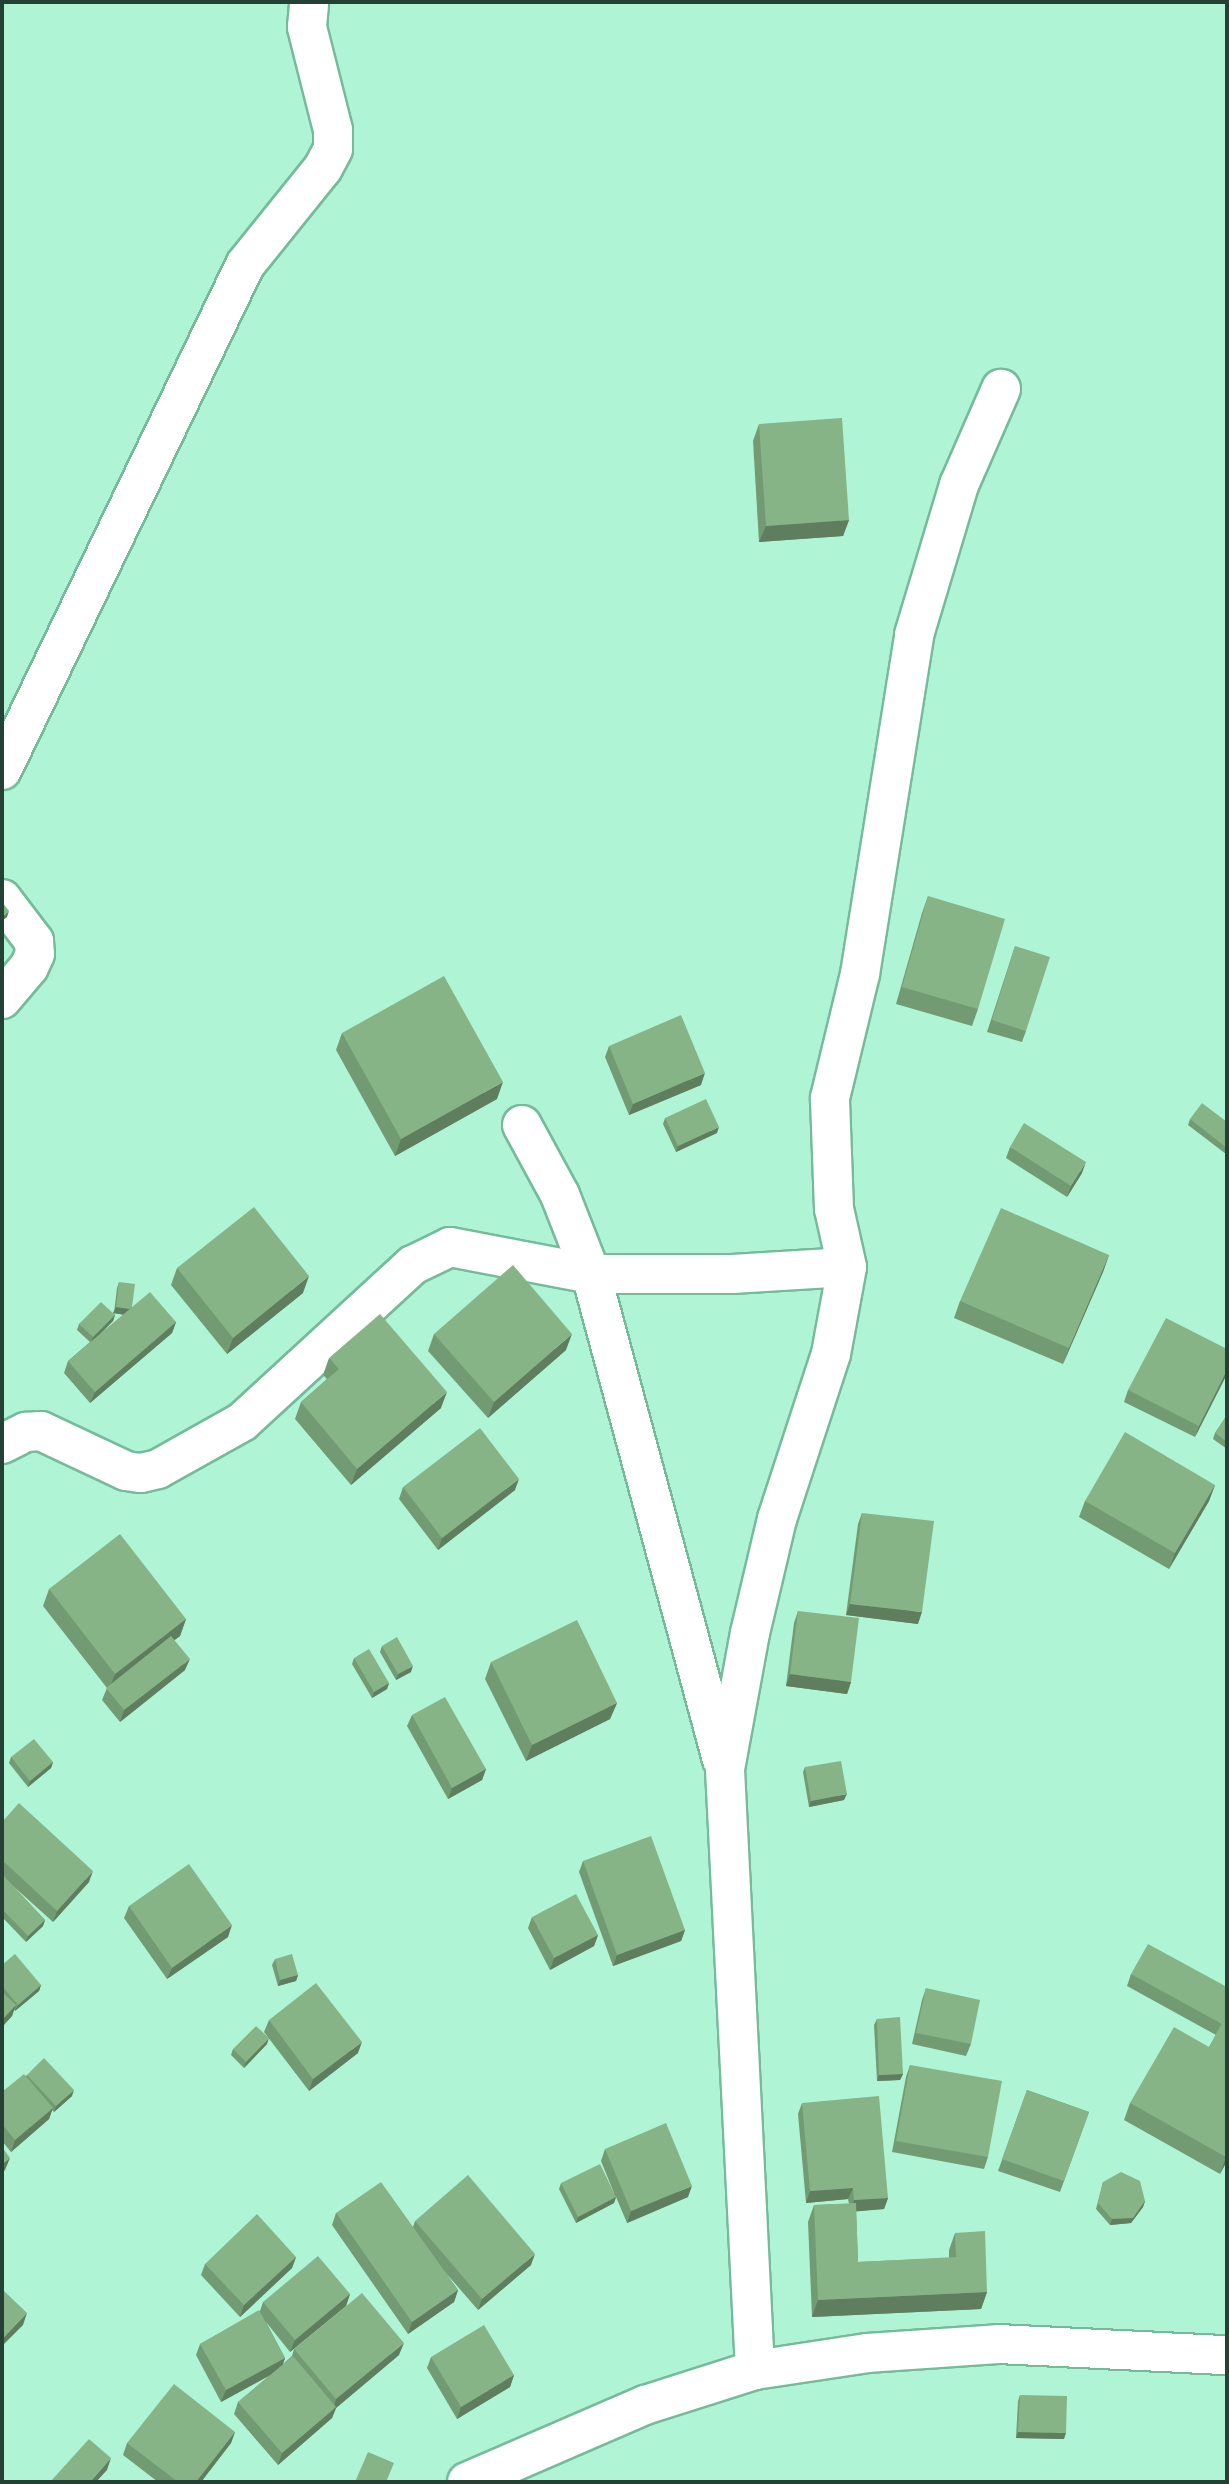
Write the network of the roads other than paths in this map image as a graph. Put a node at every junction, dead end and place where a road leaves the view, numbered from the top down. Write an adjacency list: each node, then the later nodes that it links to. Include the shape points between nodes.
1 (309, 2): 3 (street, via 307,27 333,130 333,149 245,265)
2 (1001, 389): 7 (street, via 959,485 914,635 860,974 830,1098 834,1209)
3 (2, 770)
4 (2, 899): 5 (street, via 34,941 35,954)
5 (2, 999)
6 (522, 1125): 8 (street, via 560,1195)
7 (847, 1267): 8 (street, via 732,1274); 10 (street, via 831,1354 777,1519)
8 (591, 1274): 9 (street, via 465,1248 433,1253 413,1265 242,1422 158,1469 126,1471 41,1431 26,1432); 10 (street)
9 (2, 1444)
10 (724, 1769): 12 (street)
11 (1227, 2355): 12 (street, via 998,2344 867,2353)
12 (755, 2370): 13 (street, via 645,2405)
13 (467, 2482)

